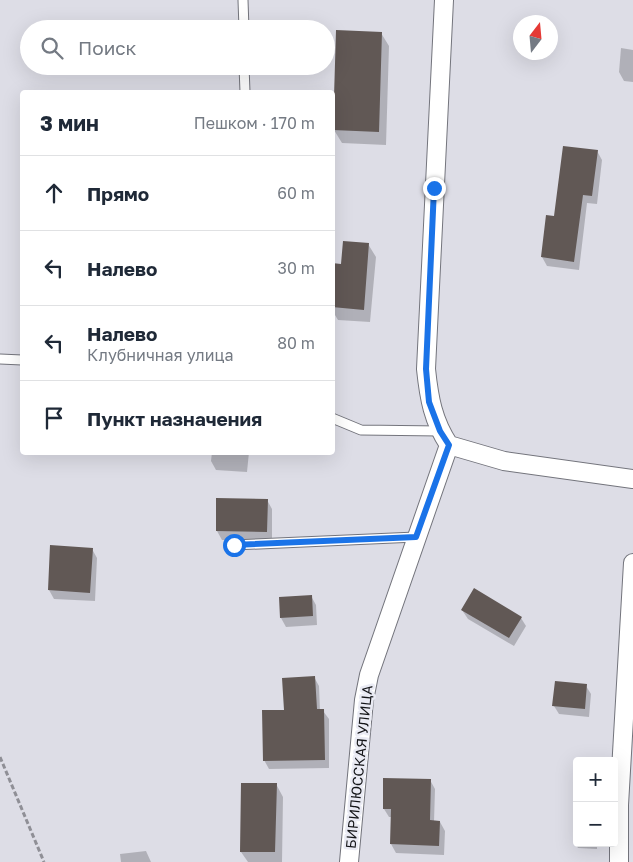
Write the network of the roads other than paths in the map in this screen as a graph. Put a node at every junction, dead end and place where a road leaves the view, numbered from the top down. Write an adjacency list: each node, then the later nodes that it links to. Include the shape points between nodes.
1 (243, 0): 3 (lane)
2 (444, 0): 9 (street, via 426,369 429,402)
3 (244, 20)
4 (244, 75): 5 (lane)
5 (245, 90)
6 (0, 359): 7 (lane)
7 (20, 360)
8 (335, 419): 9 (lane, via 361,430)
9 (444, 438): 10 (street, via 504,460); 11 (street, БИРИЛЮССКАЯ УЛИЦА)
10 (633, 479)
11 (416, 537): 12 (lane); 14 (street, БИРИЛЮССКАЯ УЛИЦА, via 369,675)
12 (234, 545)
13 (633, 563): 15 (street, via 619,805)
14 (350, 862)
15 (619, 862)

